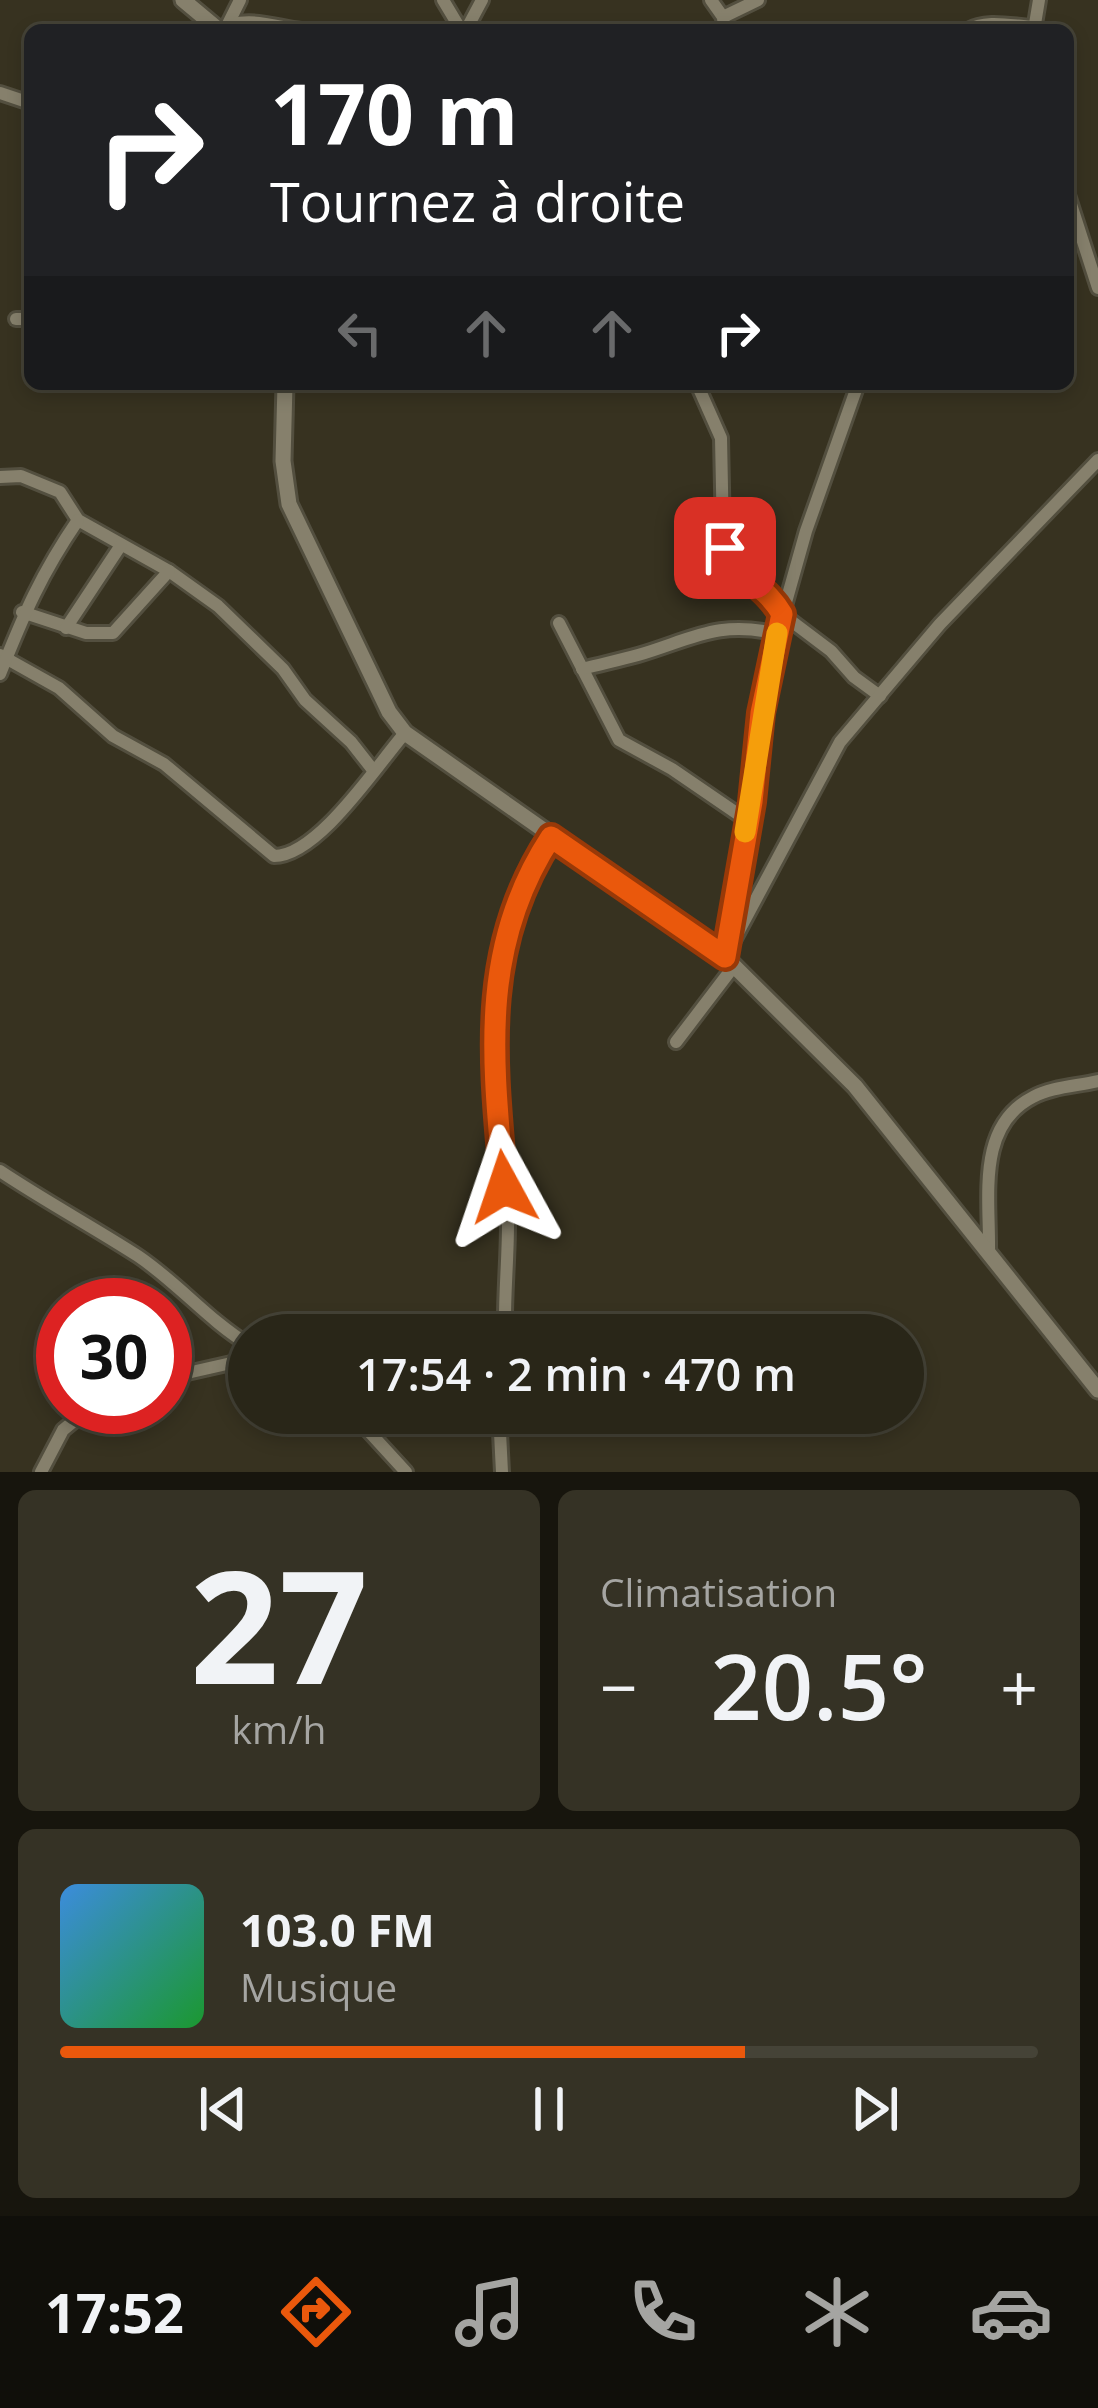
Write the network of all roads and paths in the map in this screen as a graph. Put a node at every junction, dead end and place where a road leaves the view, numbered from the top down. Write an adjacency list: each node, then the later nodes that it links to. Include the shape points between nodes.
1 (183, 0): 4 (street)
2 (711, 0): 5 (street)
3 (758, 0): 5 (street)
4 (217, 24)
5 (723, 24)
6 (1074, 214): 7 (street)
7 (1098, 288)
8 (285, 390): 25 (street, via 289,504)
9 (700, 390): 17 (street, via 722,438 725,548)
10 (856, 390): 17 (street)
11 (1098, 460): 24 (street)
12 (0, 476): 13 (street, via 60,492)
13 (79, 520): 14 (street); 16 (street)
14 (121, 545): 15 (street); 19 (street)
15 (170, 571): 19 (street, via 113,633); 26 (street, via 240,625)
16 (22, 612): 19 (street); 21 (street)
17 (782, 614): 20 (street); 24 (street)
18 (559, 623): 22 (street)
19 (66, 628)
20 (777, 634): 22 (street, via 694,634); 27 (street)
21 (3, 657): 23 (street); 26 (street, via 164,764 274,856 314,839)
22 (582, 669): 27 (street, via 619,740)
23 (0, 674)
24 (880, 696): 29 (street, via 839,742)
25 (405, 733): 26 (street); 28 (street)
26 (373, 770)
27 (748, 821): 29 (street)
28 (551, 837): 29 (street); 34 (street, via 518,897 501,952 493,1028 508,1224)
29 (729, 961): 30 (street); 33 (street, via 855,1086)
30 (676, 1042)
31 (1098, 1081): 33 (street, via 1036,1094 1008,1113 990,1148)
32 (0, 1172): 35 (street, via 139,1257)
33 (989, 1252): 38 (street)
34 (506, 1314)
35 (228, 1332)
36 (228, 1363): 37 (street)
37 (192, 1372)
38 (1098, 1390)
39 (61, 1434): 42 (street)
40 (371, 1434): 43 (street)
41 (500, 1434): 44 (street)
42 (41, 1472)
43 (406, 1472)
44 (502, 1472)

